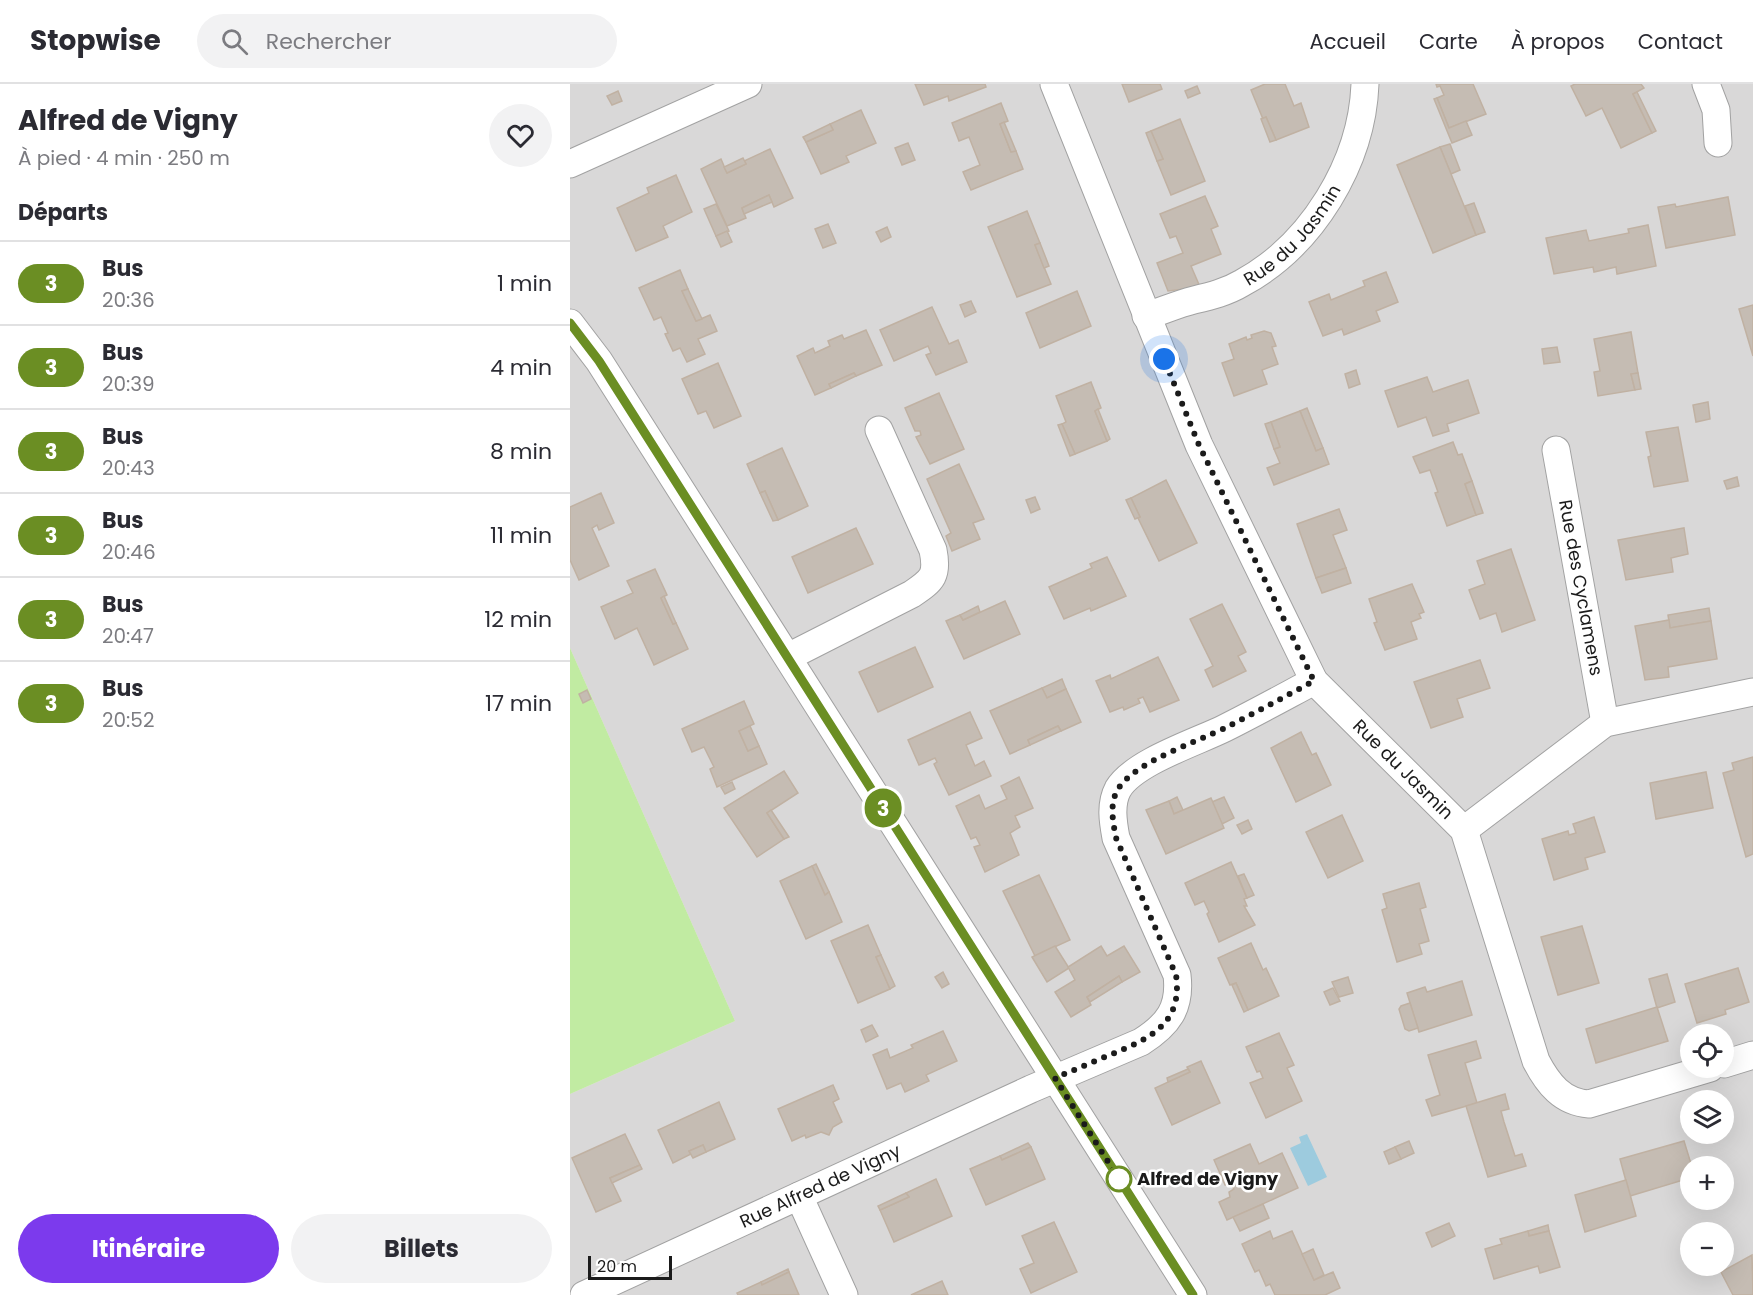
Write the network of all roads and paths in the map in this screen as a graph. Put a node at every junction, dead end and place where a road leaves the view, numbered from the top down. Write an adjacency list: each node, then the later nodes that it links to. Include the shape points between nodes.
1 (748, 84): 6 (street)
2 (1054, 84): 7 (street, Rue du Jasmin)
3 (1365, 84): 7 (street, Rue du Jasmin, via 1364,106 1352,153 1322,208 1300,237 1269,266 1241,284)
4 (1706, 84): 5 (street, via 1716,110)
5 (1718, 143)
6 (570, 164)
7 (1146, 316): 12 (street, Rue du Jasmin, via 1199,445)
8 (570, 323): 11 (street, via 599,361)
9 (879, 430): 11 (street, via 933,549 934,576 912,594)
10 (1556, 450): 14 (street, Rue des Cyclamens)
11 (788, 657): 19 (street)
12 (1314, 681): 15 (street, Rue du Jasmin); 19 (street, Rue Alfred de Vigny, via 1152,762 1118,790 1112,818 1116,838 1176,975 1178,990 1174,1008 1156,1033)
13 (1753, 692): 14 (street)
14 (1605, 723): 15 (street)
15 (1464, 830): 18 (street, Rue du Jasmin, via 1536,1061 1546,1079 1566,1097 1589,1104)
16 (1753, 1055): 17 (street)
17 (1734, 1061)
18 (1680, 1077)
19 (1055, 1078): 20 (street, Rue Alfred de Vigny); 23 (street)
20 (799, 1196): 21 (street, Rue Alfred de Vigny); 22 (street)
21 (584, 1295)
22 (844, 1295)
23 (1193, 1295)

